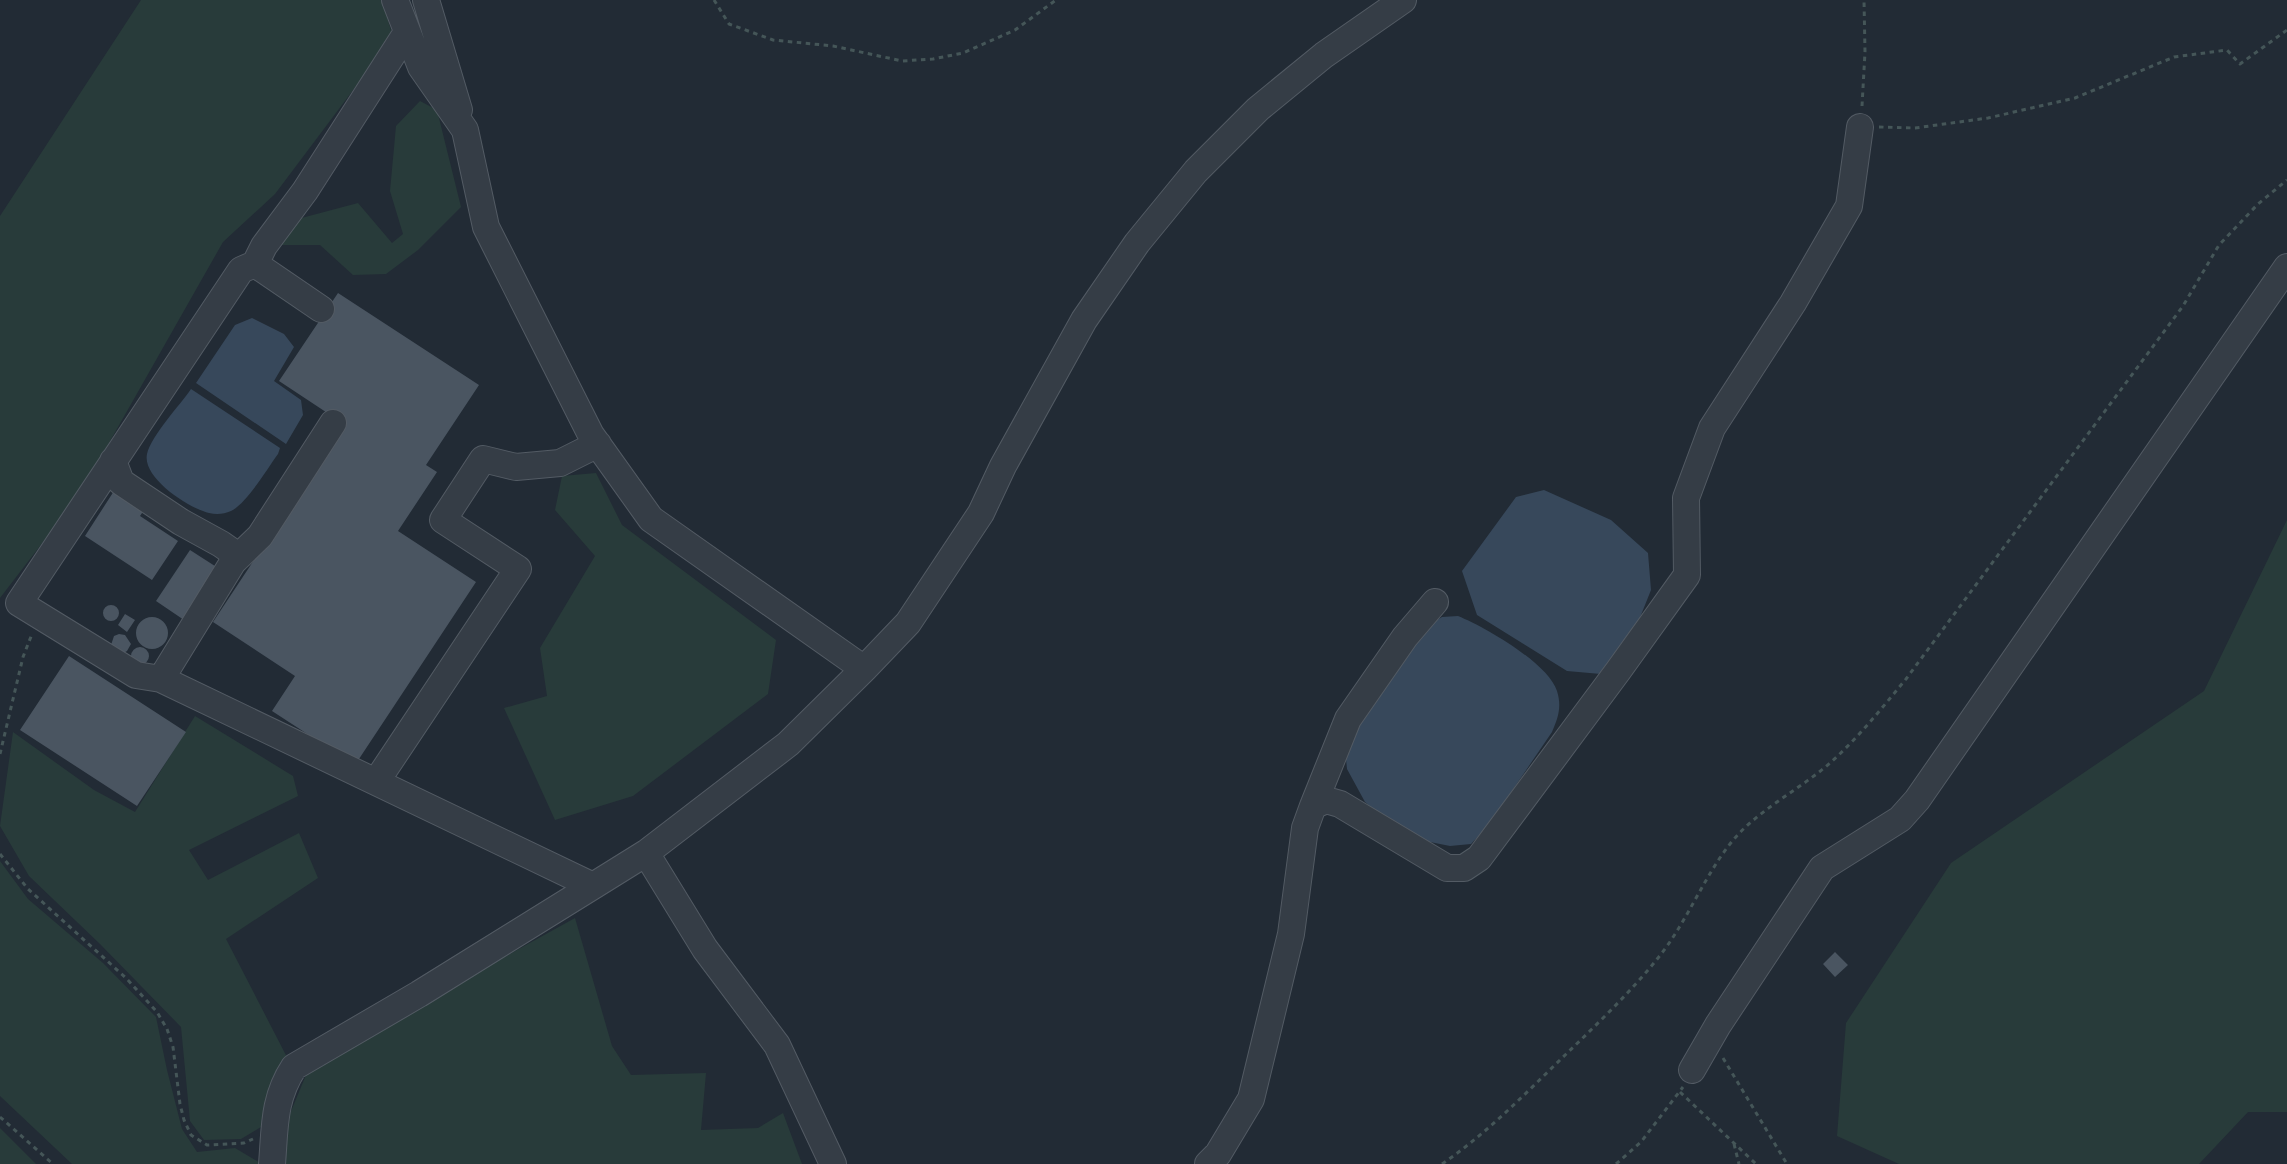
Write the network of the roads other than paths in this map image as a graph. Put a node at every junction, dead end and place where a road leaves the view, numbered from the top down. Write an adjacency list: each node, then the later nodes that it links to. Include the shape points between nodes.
1 (395, 0): 4 (lane)
2 (426, 0): 6 (lane)
3 (1404, 0): 15 (lane, via 1324,55 1258,109 1196,171 1137,243 1084,320 981,513 908,623)
4 (407, 32): 6 (lane, via 421,67); 7 (lane)
5 (1860, 127): 18 (lane, via 1849,206 1793,303 1712,428 1686,498 1687,574 1479,858 1464,868 1447,867 1341,804 1326,800)
6 (465, 130): 11 (lane, via 486,227)
7 (255, 264): 9 (lane); 12 (lane, via 241,270)
8 (2287, 267): 21 (lane, via 1917,800 1900,819 1822,868)
9 (321, 309)
10 (333, 423): 13 (lane, via 260,536)
11 (598, 444): 15 (lane, via 651,519); 17 (lane, via 560,463 516,467 483,459 444,520 518,569)
12 (113, 461): 13 (lane, via 121,482 231,551); 16 (lane, via 19,603 136,675)
13 (233, 562): 16 (lane)
14 (1435, 602): 18 (lane, via 1348,718)
15 (864, 669): 19 (lane, via 788,744)
16 (160, 679): 17 (lane)
17 (376, 782): 20 (lane)
18 (1313, 806): 24 (lane, via 1305,828 1291,934 1251,1099)
19 (646, 852): 20 (lane); 23 (lane, via 705,949 777,1045)
20 (593, 886): 22 (lane, via 294,1067 278,1099)
21 (1692, 1070)
22 (272, 1164)
23 (833, 1164)
24 (1208, 1164)

